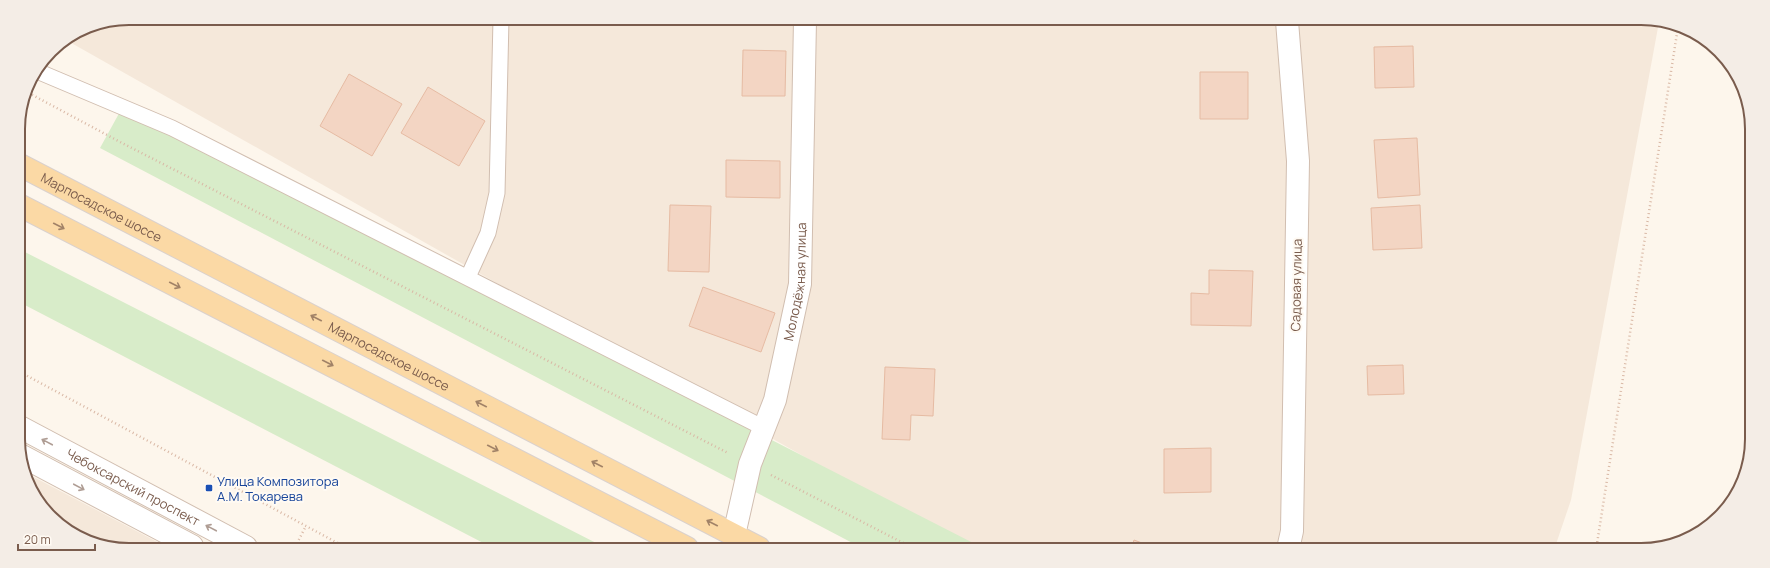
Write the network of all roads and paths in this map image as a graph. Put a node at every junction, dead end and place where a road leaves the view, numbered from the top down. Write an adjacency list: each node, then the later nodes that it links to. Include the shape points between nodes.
1 (501, 25): 9 (lane, via 498,193 488,233)
2 (805, 25): 11 (street, Молодёжная улица, via 800,284 775,400)
3 (1288, 25): 24 (street, Садовая улица, via 1298,161 1292,531)
4 (1677, 32): 25 (path)
5 (42, 73): 9 (lane, via 172,128)
6 (31, 94): 14 (path)
7 (25, 168): 16 (main road, Марпосадское шоссе, one-way to 7)
8 (25, 208): 21 (main road, one-way to 21)
9 (468, 277): 11 (lane)
10 (25, 375): 15 (path)
11 (764, 428): 14 (street, Молодёжная улица)
12 (25, 430): 18 (street, Чебоксарский проспект, one-way to 12)
13 (27, 459): 17 (street, Чебоксарский проспект, one-way to 17)
14 (750, 464): 16 (street, Молодёжная улица); 23 (path)
15 (306, 526): 19 (path); 20 (path)
16 (734, 535): 22 (main road, Марпосадское шоссе)
17 (186, 543)
18 (240, 543)
19 (297, 543)
20 (338, 543)
21 (677, 543)
22 (749, 543)
23 (903, 543)
24 (1289, 543)
25 (1597, 543)

